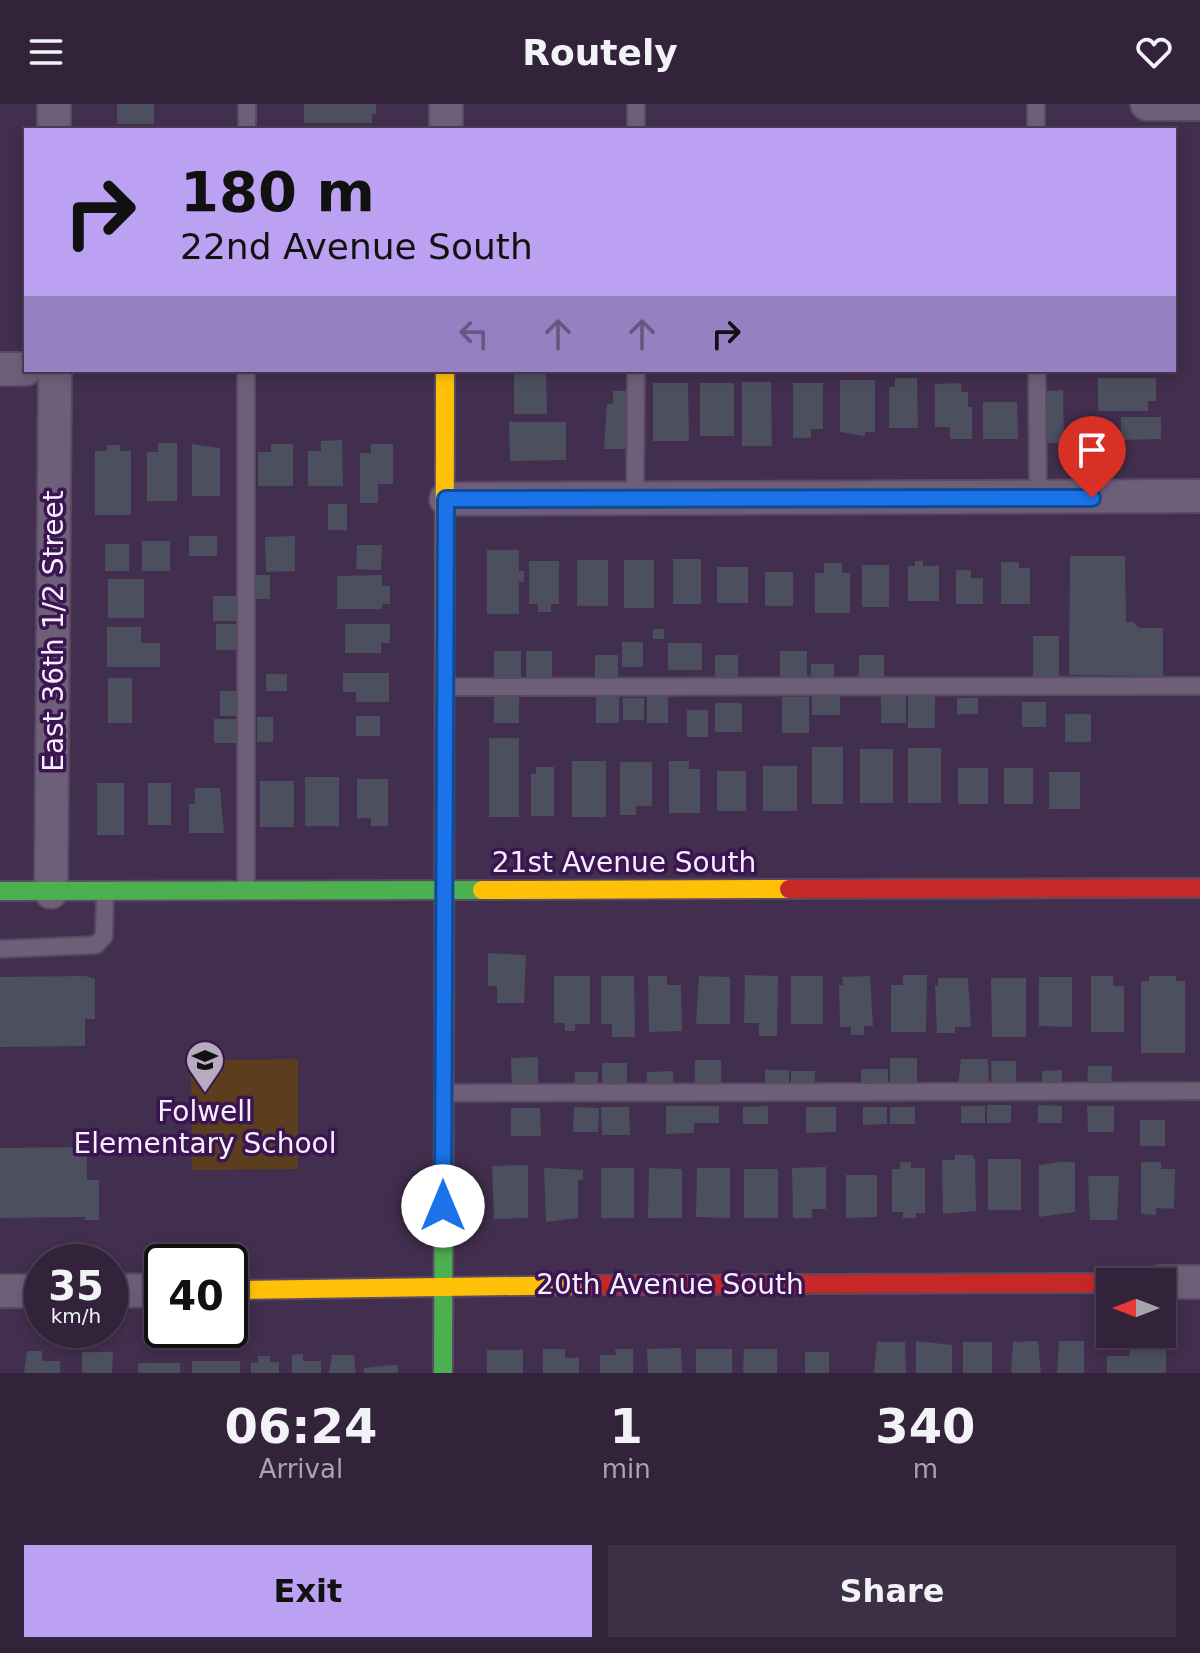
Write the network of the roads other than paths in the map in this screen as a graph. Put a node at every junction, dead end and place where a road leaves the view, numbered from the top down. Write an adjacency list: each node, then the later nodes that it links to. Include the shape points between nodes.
1 (54, 104): 8 (street)
2 (247, 104): 9 (lane)
3 (446, 104): 10 (street)
4 (636, 104): 11 (lane)
5 (1036, 104): 12 (lane)
6 (1147, 104): 7 (street)
7 (1200, 104)
8 (54, 128)
9 (247, 128)
10 (446, 128)
11 (636, 128)
12 (1036, 128)
13 (0, 369): 14 (street)
14 (24, 369)
15 (55, 372): 30 (street, East 36th 1/2 Street)
16 (246, 372): 31 (lane)
17 (445, 372): 21 (street)
18 (636, 372): 23 (lane)
19 (1037, 372): 22 (lane)
20 (1200, 496): 22 (street)
21 (446, 499): 23 (street); 25 (street)
22 (1038, 499): 23 (street)
23 (635, 500)
24 (1200, 686): 25 (lane)
25 (444, 687): 27 (street)
26 (1200, 888): 27 (street, 21st Avenue South)
27 (445, 890): 31 (street, 21st Avenue South); 34 (street)
28 (0, 891): 30 (street, 21st Avenue South)
29 (104, 891): 30 (street, 21st Avenue South); 31 (street, 21st Avenue South); 32 (lane, via 104,936 96,945)
30 (51, 892)
31 (246, 893)
32 (0, 949)
33 (1200, 1091): 34 (lane)
34 (444, 1093): 38 (street)
35 (1176, 1282): 36 (street)
36 (1200, 1282)
37 (1096, 1283): 38 (street, 20th Avenue South)
38 (443, 1285): 39 (street, 20th Avenue South); 42 (street)
39 (248, 1290)
40 (0, 1291): 41 (street)
41 (24, 1291)
42 (443, 1373)

